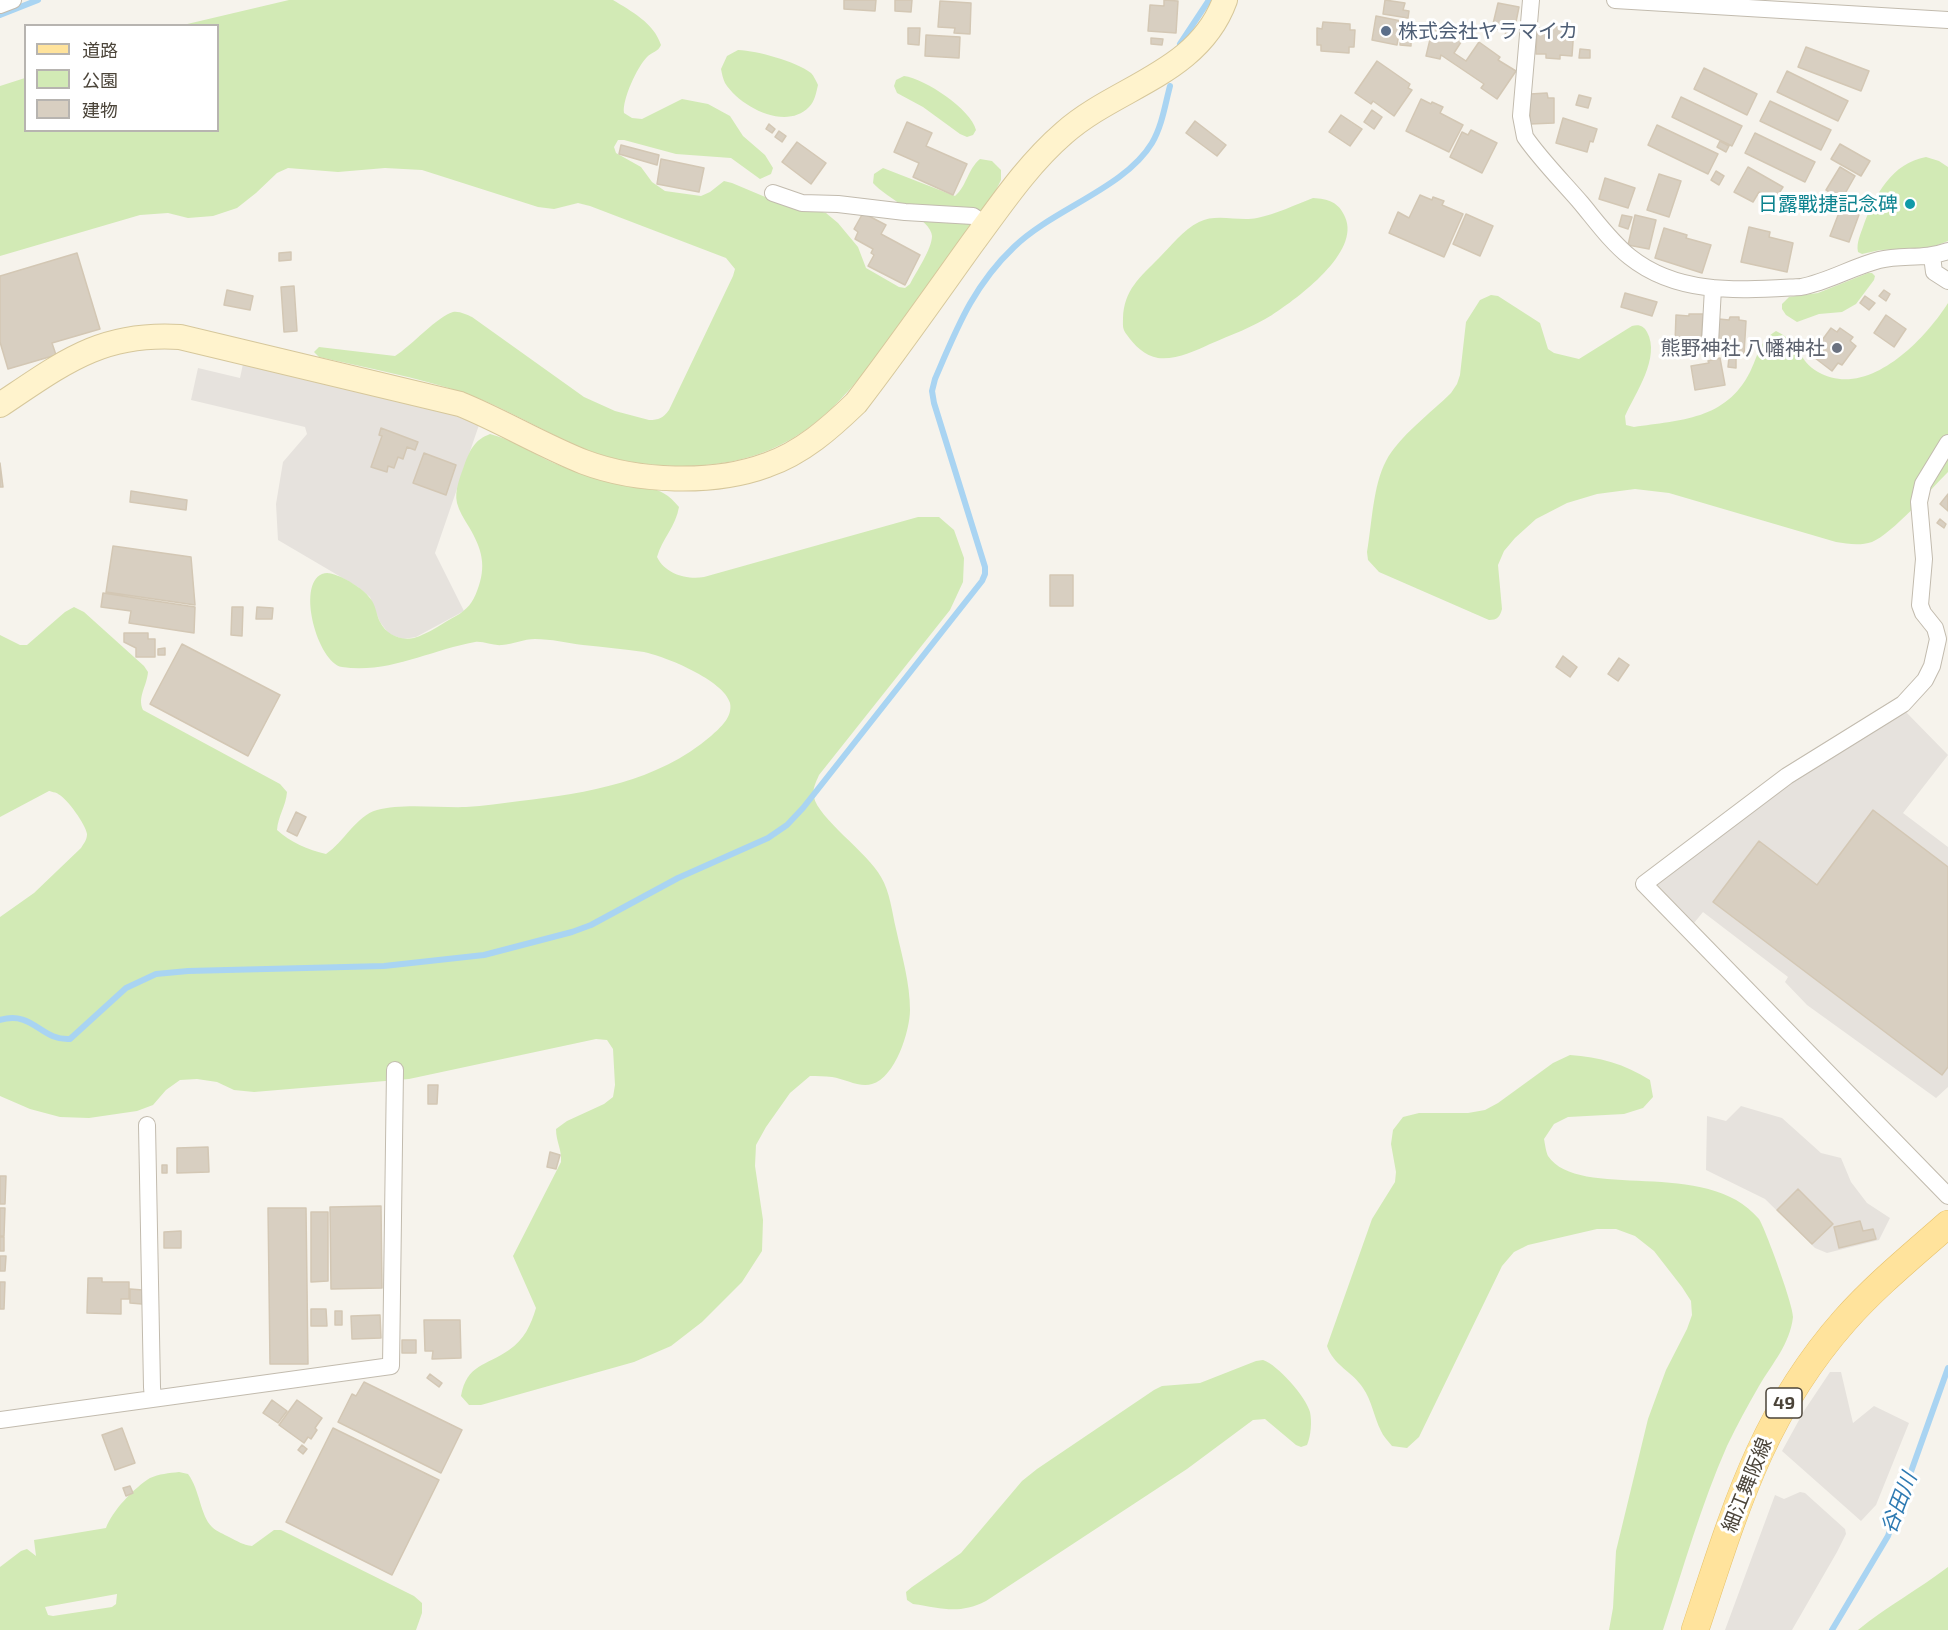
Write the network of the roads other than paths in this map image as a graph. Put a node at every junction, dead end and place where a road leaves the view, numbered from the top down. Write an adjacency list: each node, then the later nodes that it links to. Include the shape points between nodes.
1 (13, 0): 5 (street)
2 (1225, 0): 8 (street, via 1211,27 1176,64 1104,103 1048,146)
3 (1531, 0): 12 (street, via 1521,116 1525,137 1628,255 1662,277)
4 (1615, 0): 6 (street)
5 (0, 5)
6 (1948, 20)
7 (772, 194): 8 (street, via 802,203 973,216)
8 (986, 225): 14 (street, via 878,374 830,429 767,465 732,474 677,478 622,472 552,449 460,404 180,337 139,337 99,346 62,364)
9 (1948, 251): 10 (street)
10 (1932, 256): 11 (street, via 1934,272); 12 (street, via 1882,259 1801,287)
11 (1948, 281)
12 (1713, 288): 13 (street)
13 (1710, 344)
14 (0, 405)
15 (1948, 443): 18 (street, via 1923,484 1919,502 1924,559 1920,605 1938,639 1925,680 1904,704 1787,776 1644,884)
16 (395, 1070): 20 (street, via 391,1366)
17 (147, 1125): 20 (street)
18 (1948, 1196)
19 (1948, 1224): 22 (main road, 細江舞阪線 / 49, via 1845,1320 1786,1400 1742,1489)
20 (153, 1399): 21 (street)
21 (0, 1420)
22 (1695, 1630)

